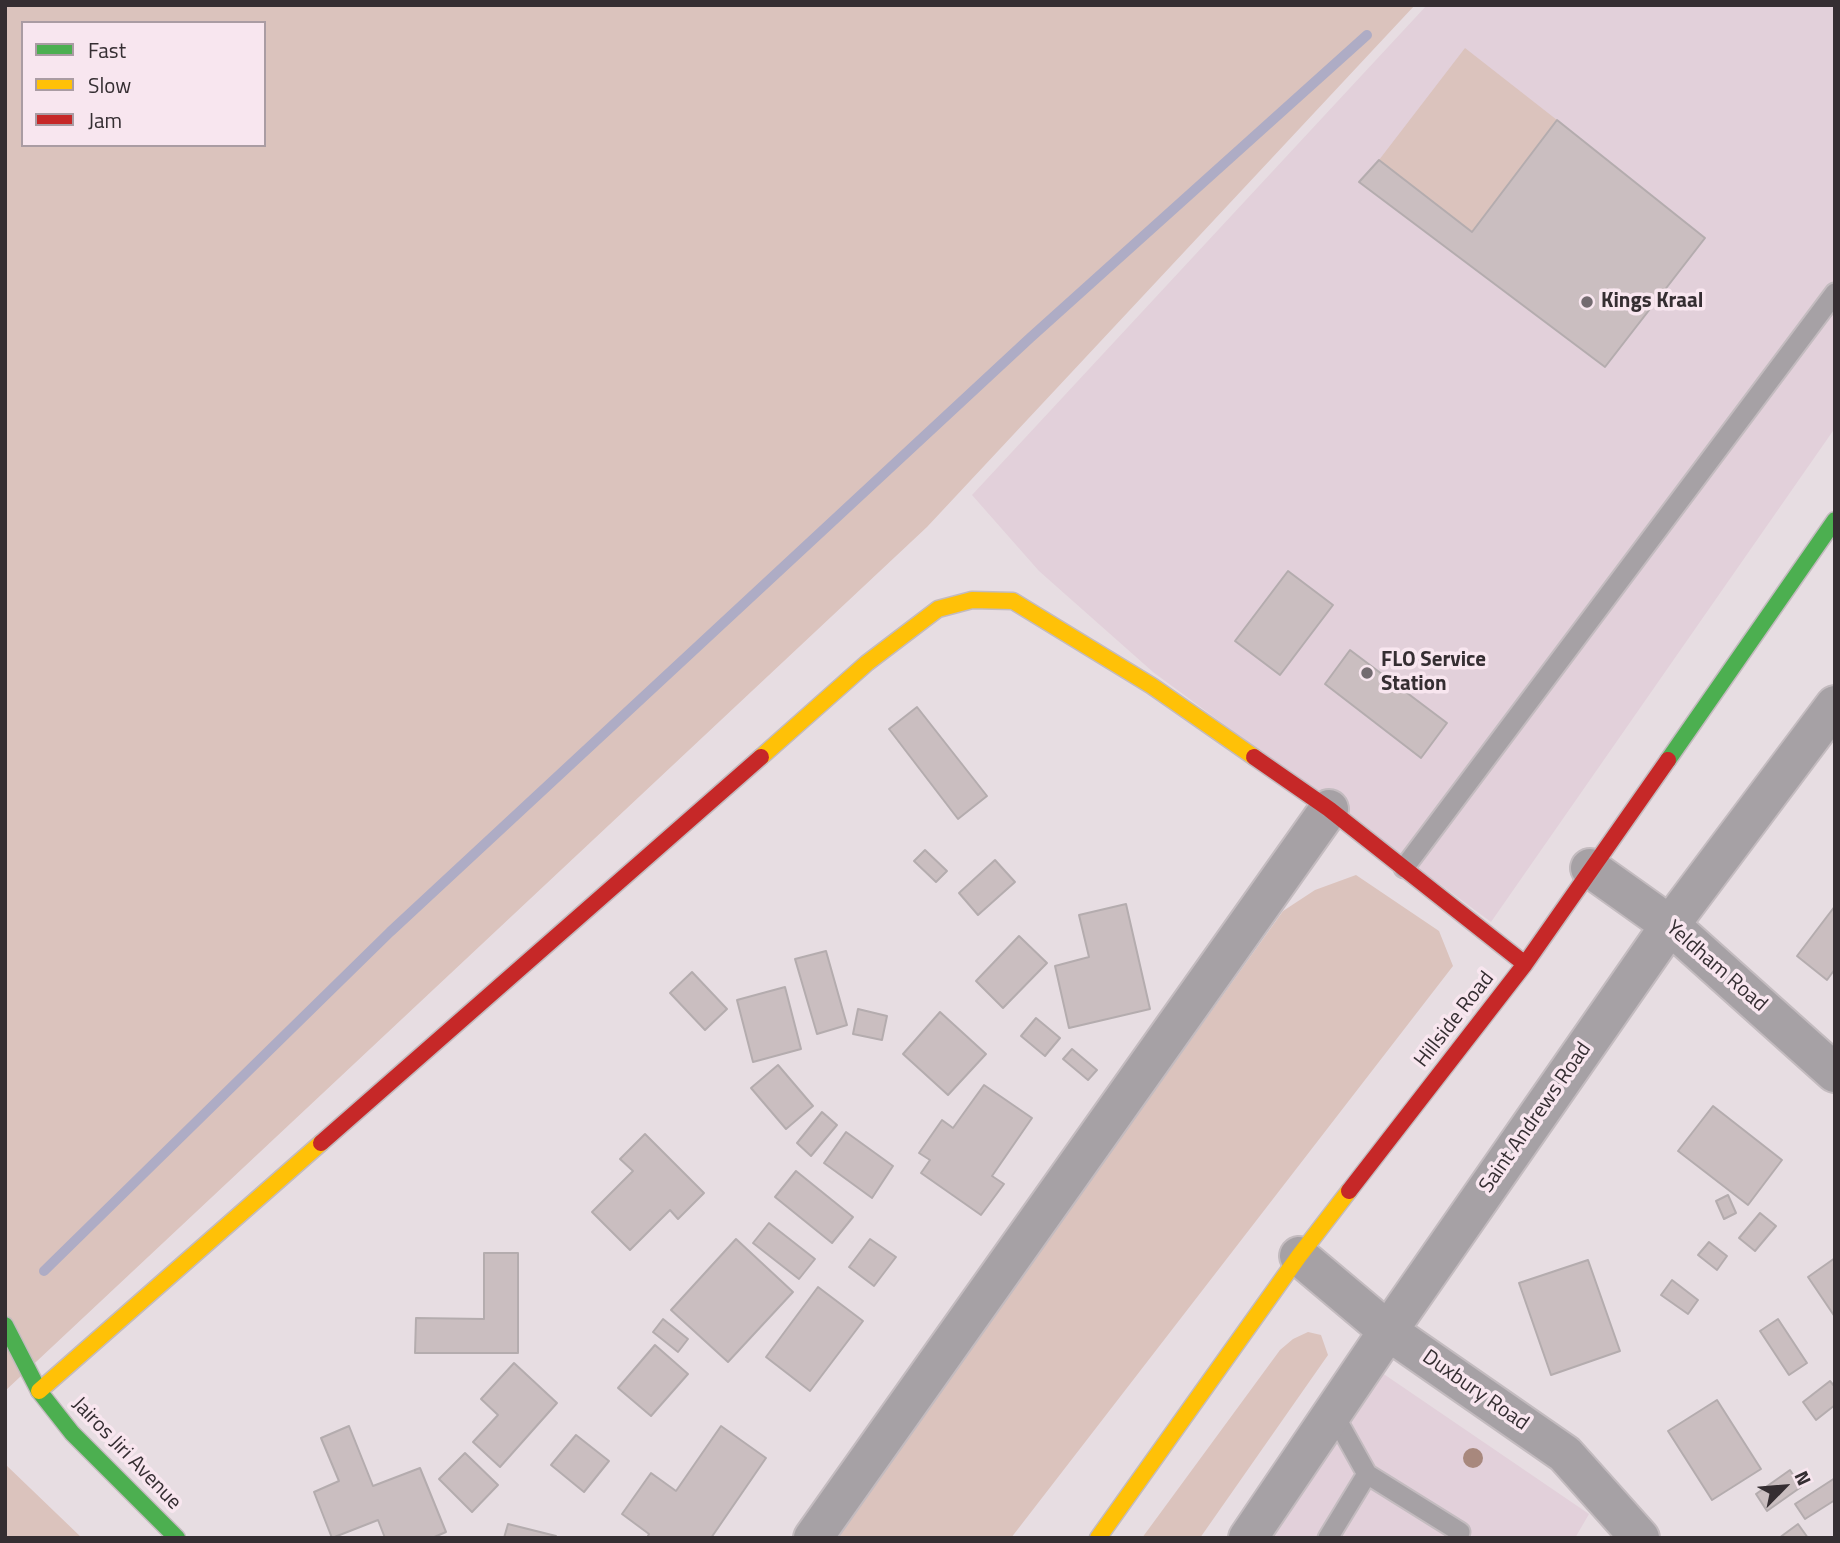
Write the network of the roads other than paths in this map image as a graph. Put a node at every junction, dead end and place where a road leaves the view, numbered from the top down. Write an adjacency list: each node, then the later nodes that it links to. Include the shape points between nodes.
1 (1835, 293): 5 (lane)
2 (1835, 520): 6 (street, Hillside Road)
3 (1835, 705): 7 (street, Saint Andrews Road)
4 (1329, 809): 5 (street); 13 (street, via 1152,685 1013,601 972,600 937,609 867,663); 18 (street)
5 (1404, 868): 8 (street)
6 (1590, 868): 7 (street, Yeldham Road); 8 (street, Hillside Road)
7 (1670, 925): 9 (street, Yeldham Road); 12 (street, Saint Andrews Road)
8 (1525, 964): 10 (street, Hillside Road)
9 (1835, 1073)
10 (1299, 1256): 12 (street, Duxbury Road); 19 (street, Hillside Road)
11 (5, 1325): 13 (street, Jairos Jiri Avenue)
12 (1388, 1331): 14 (street, Saint Andrews Road); 22 (street, Duxbury Road, via 1566,1454)
13 (39, 1391): 17 (street, Jairos Jiri Avenue, via 72,1433)
14 (1333, 1413): 15 (lane); 20 (street, Saint Andrews Road)
15 (1367, 1474): 16 (lane); 21 (lane)
16 (1460, 1532)
17 (177, 1538)
18 (813, 1538)
19 (1098, 1538)
20 (1248, 1538)
21 (1328, 1538)
22 (1640, 1538)

